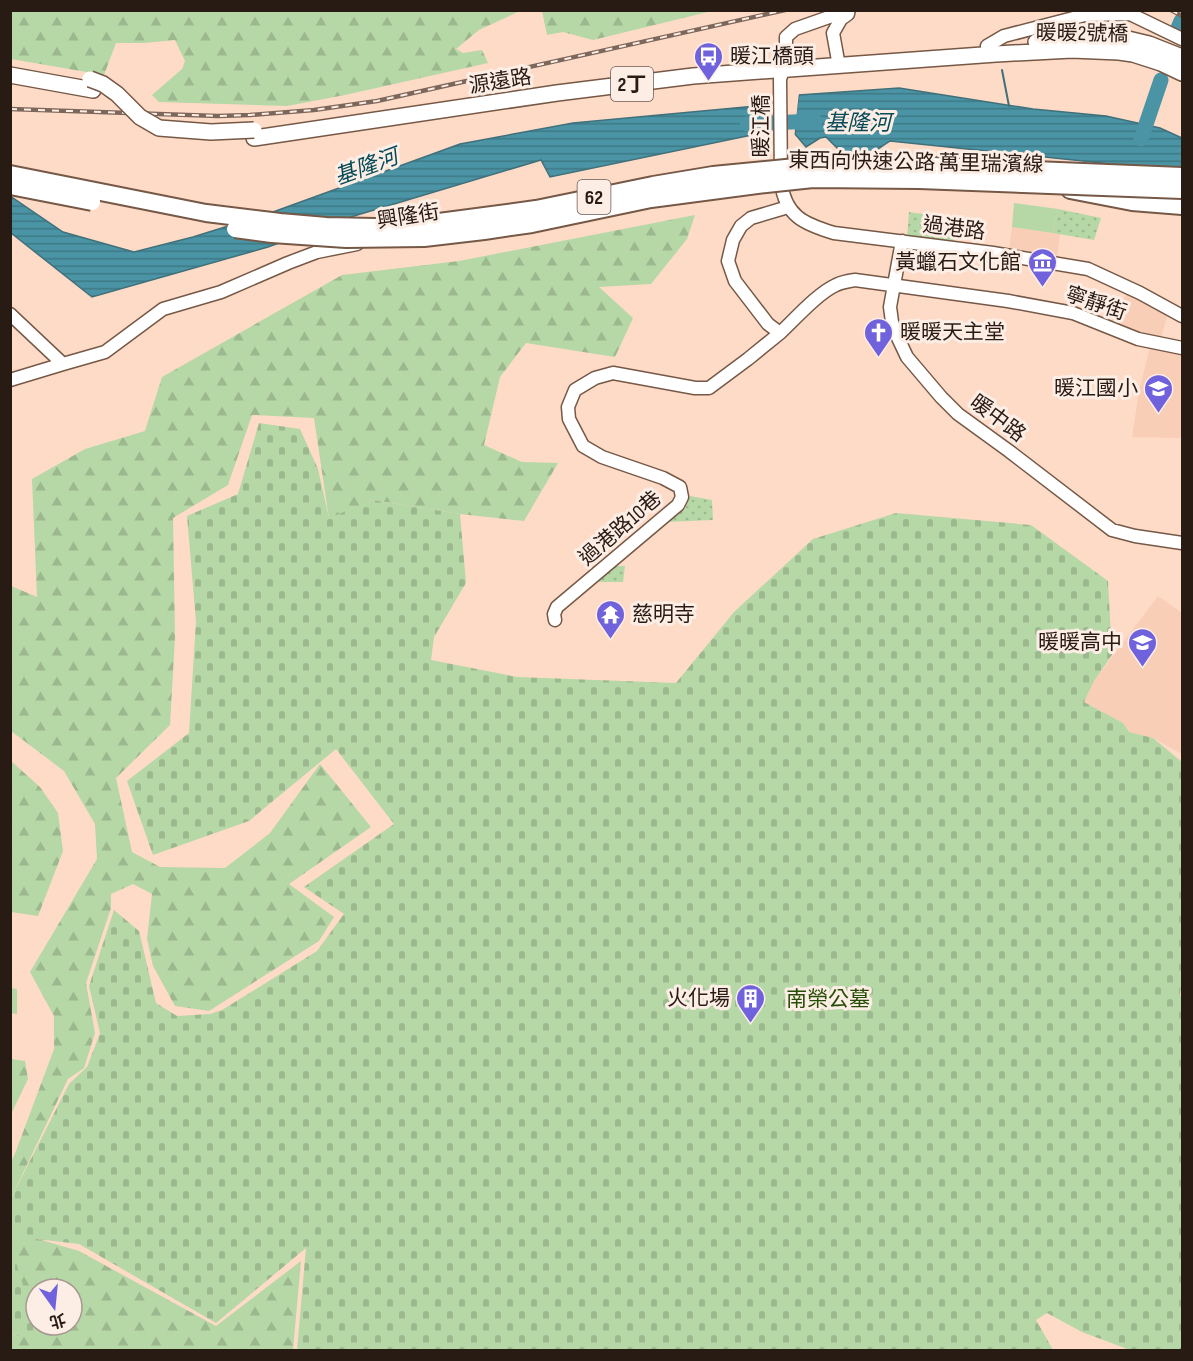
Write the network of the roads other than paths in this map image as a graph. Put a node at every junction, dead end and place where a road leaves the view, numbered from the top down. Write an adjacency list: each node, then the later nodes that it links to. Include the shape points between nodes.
1 (851, 10): 7 (street, via 833,33); 9 (street, 暖江橋, via 789,33)
2 (1127, 12): 3 (street, 源遠路); 4 (street, 源遠路, via 1085,15 1004,36)
3 (1182, 39)
4 (987, 46): 5 (main road, 源遠路 / 2丁); 7 (main road, 源遠路 / 2丁)
5 (1013, 49): 6 (main road, 暖暖2號橋 / 2丁, via 1074,39 1128,39); 7 (main road, 源遠路 / 2丁); 10 (main road, 暖暖2號橋 / 2丁, via 1119,52)
6 (1182, 57)
7 (839, 62): 9 (main road, 源遠路 / 2丁)
8 (10, 68): 12 (main road, 源遠路 / 2丁)
9 (783, 70): 12 (main road, 源遠路 / 2丁, bridge, via 693,67 254,134 159,128 140,117 103,84); 13 (street, 暖江橋)
10 (1182, 73)
11 (10, 75): 12 (main road, 源遠路 / 2丁)
12 (92, 85)
13 (781, 173): 20 (street, via 782,195); 27 (street, 興隆街, via 317,252 221,292 163,309 105,352)
14 (10, 174): 15 (highway, 東西向快速公路 萬里瑞濱線 / 62, bridge, via 199,212 326,226 426,224 536,209 713,175 816,165)
15 (1182, 176)
16 (10, 186): 17 (highway, 東西向快速公路 萬里瑞濱線 / 62, bridge, via 205,224 346,239 423,238 484,231 651,199 813,179)
17 (1054, 186): 18 (highway, 東西向快速公路 萬里瑞濱線 / 62, bridge); 19 (highway, bridge, via 1132,202)
18 (1182, 190)
19 (1182, 206)
20 (788, 207): 21 (street, 過港路, via 802,220 834,233); 25 (street, via 741,226 728,261 735,281 768,324)
21 (902, 241): 22 (street, 暖中路); 24 (street, 過港路, via 1088,269)
22 (894, 286): 25 (street, 寧靜街, via 855,280 833,286); 26 (street, 寧靜街, via 1072,313 1138,339); 29 (street, 暖中路, via 892,322 907,357 958,414 1112,530)
23 (10, 314): 27 (street)
24 (1182, 316)
25 (780, 333): 30 (street, 過港路10巷, via 709,388 612,373 575,390 568,407 569,419 584,446 602,457 663,478 680,487 682,497 678,506 557,607)
26 (1182, 348)
27 (63, 364): 28 (street, 興隆街)
28 (10, 380)
29 (1182, 543)
30 (555, 620)

